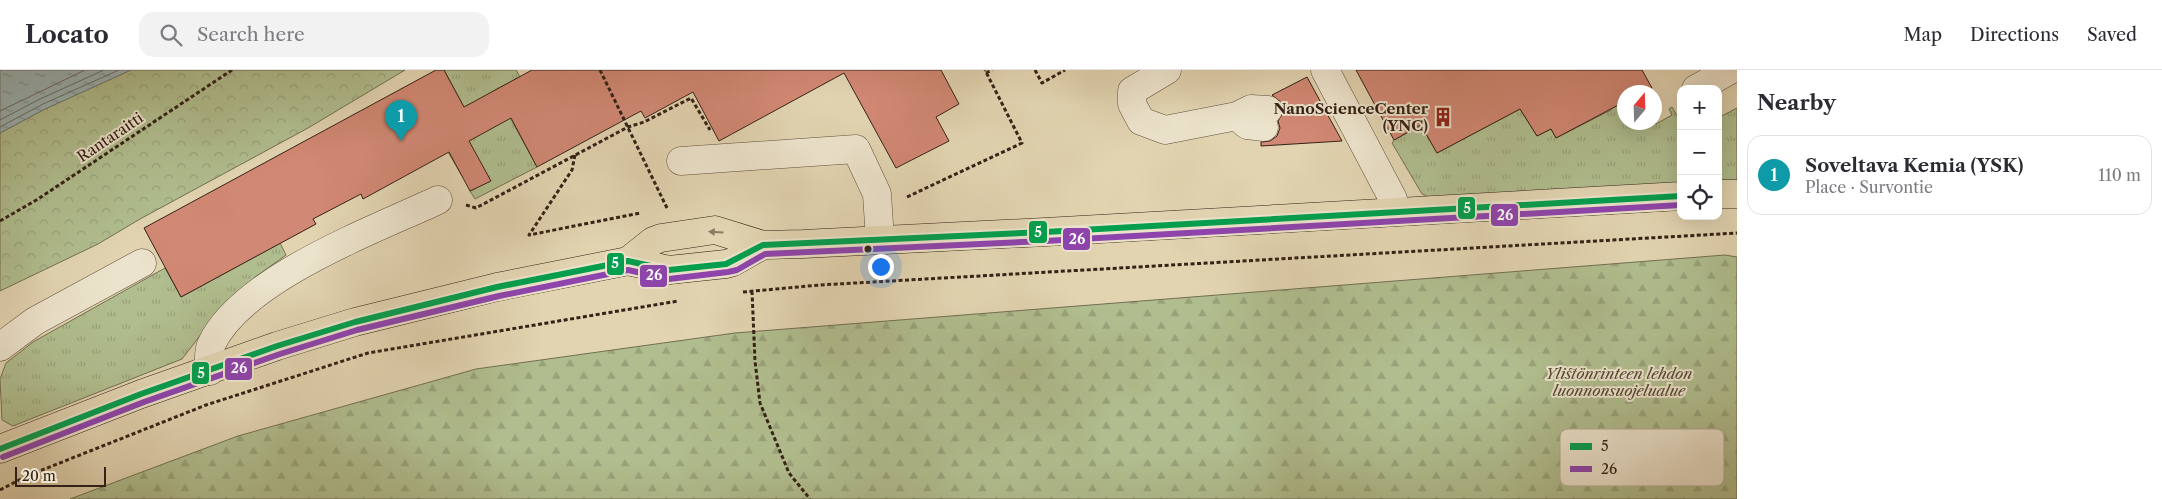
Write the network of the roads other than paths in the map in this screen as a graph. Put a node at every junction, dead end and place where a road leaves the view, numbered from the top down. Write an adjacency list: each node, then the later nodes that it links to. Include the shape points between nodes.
1 (1167, 70): 5 (lane, via 1132,91 1132,104 1141,121 1165,130 1237,116 1251,109)
2 (1325, 70): 11 (lane, via 1394,199)
3 (1730, 70): 4 (lane)
4 (1703, 85)
5 (1266, 119)
6 (681, 161): 12 (lane, via 856,149 877,194)
7 (1722, 194): 8 (main road)
8 (1737, 194)
9 (1677, 196): 11 (main road)
10 (438, 200): 15 (lane, via 324,253 256,294 222,327 211,346)
11 (1394, 211): 12 (main road)
12 (880, 240): 15 (main road, via 762,245 715,230 661,238 628,261 497,287 355,322)
13 (142, 263): 14 (lane, via 35,320)
14 (0, 347)
15 (210, 371): 16 (main road)
16 (0, 449)

